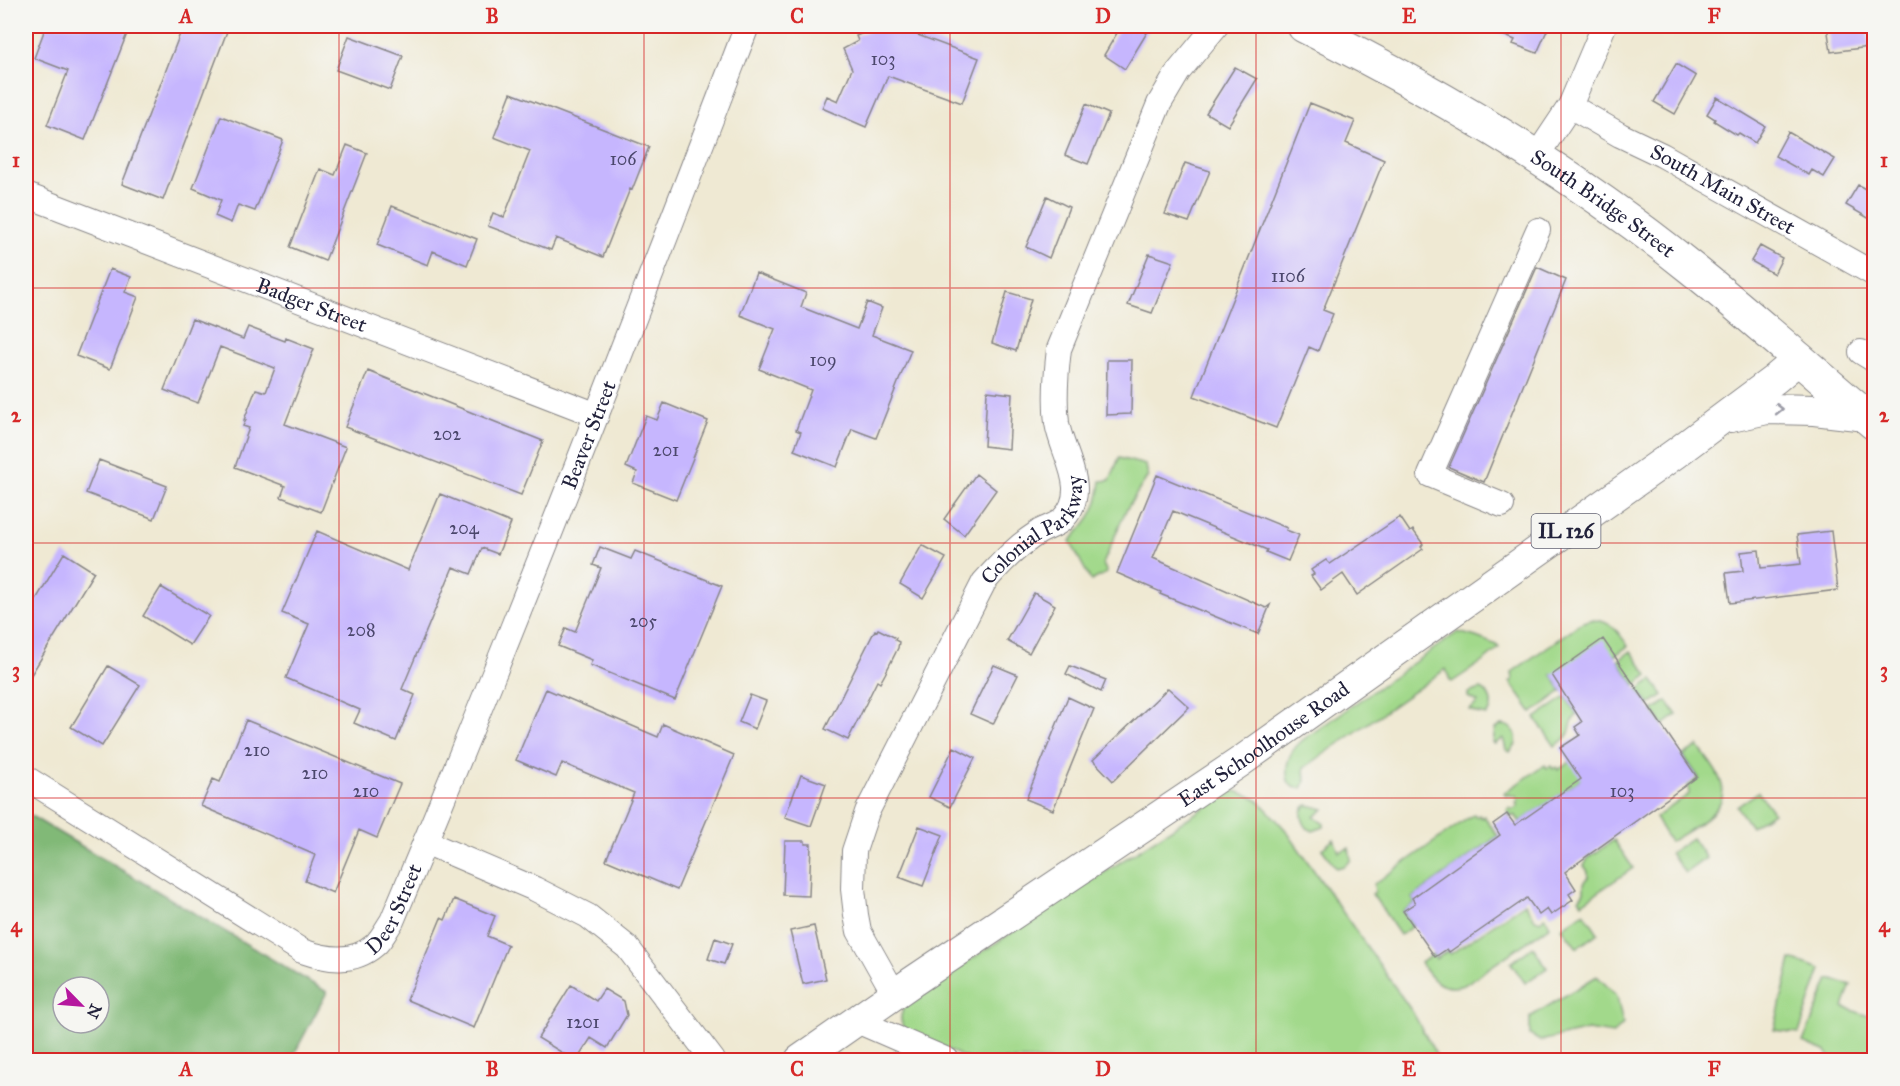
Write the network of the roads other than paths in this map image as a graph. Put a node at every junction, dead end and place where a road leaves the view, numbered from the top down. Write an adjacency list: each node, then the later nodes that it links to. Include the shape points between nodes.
1 (747, 26): 11 (street, Beaver Street)
2 (1216, 26): 17 (street, Colonial Parkway, via 1178,72 1159,104 1059,349 1055,385 1057,425 1076,488 1073,505 1062,520 1011,552 984,582 867,812 854,851 853,889 859,931)
3 (1304, 26): 6 (highway, South Bridge Street, via 1403,77)
4 (1604, 26): 5 (street)
5 (1570, 106): 6 (street); 9 (street, South Main Street)
6 (1536, 157): 10 (highway, South Bridge Street, via 1625,217)
7 (26, 195): 11 (street, Badger Street)
8 (1538, 230): 14 (street, via 1430,475)
9 (1875, 274)
10 (1800, 358): 12 (main road, East Schoolhouse Road); 13 (highway, South Bridge Street)
11 (597, 415): 16 (street, Beaver Street)
12 (1722, 418): 13 (main road, East Schoolhouse Road, one-way to 13, via 1767,409 1814,410); 17 (main road, East Schoolhouse Road / IL 126, via 1240,762)
13 (1870, 420)
14 (1502, 505)
15 (26, 778): 16 (street, Deer Street, via 303,951 327,959 353,957 376,945 392,921)
16 (425, 842): 19 (street, Deer Street, via 588,916 627,947)
17 (895, 994): 18 (main road, East Schoolhouse Road)
18 (857, 1021): 20 (main road, East Schoolhouse Road); 21 (street)
19 (713, 1060)
20 (800, 1060)
21 (947, 1060)

